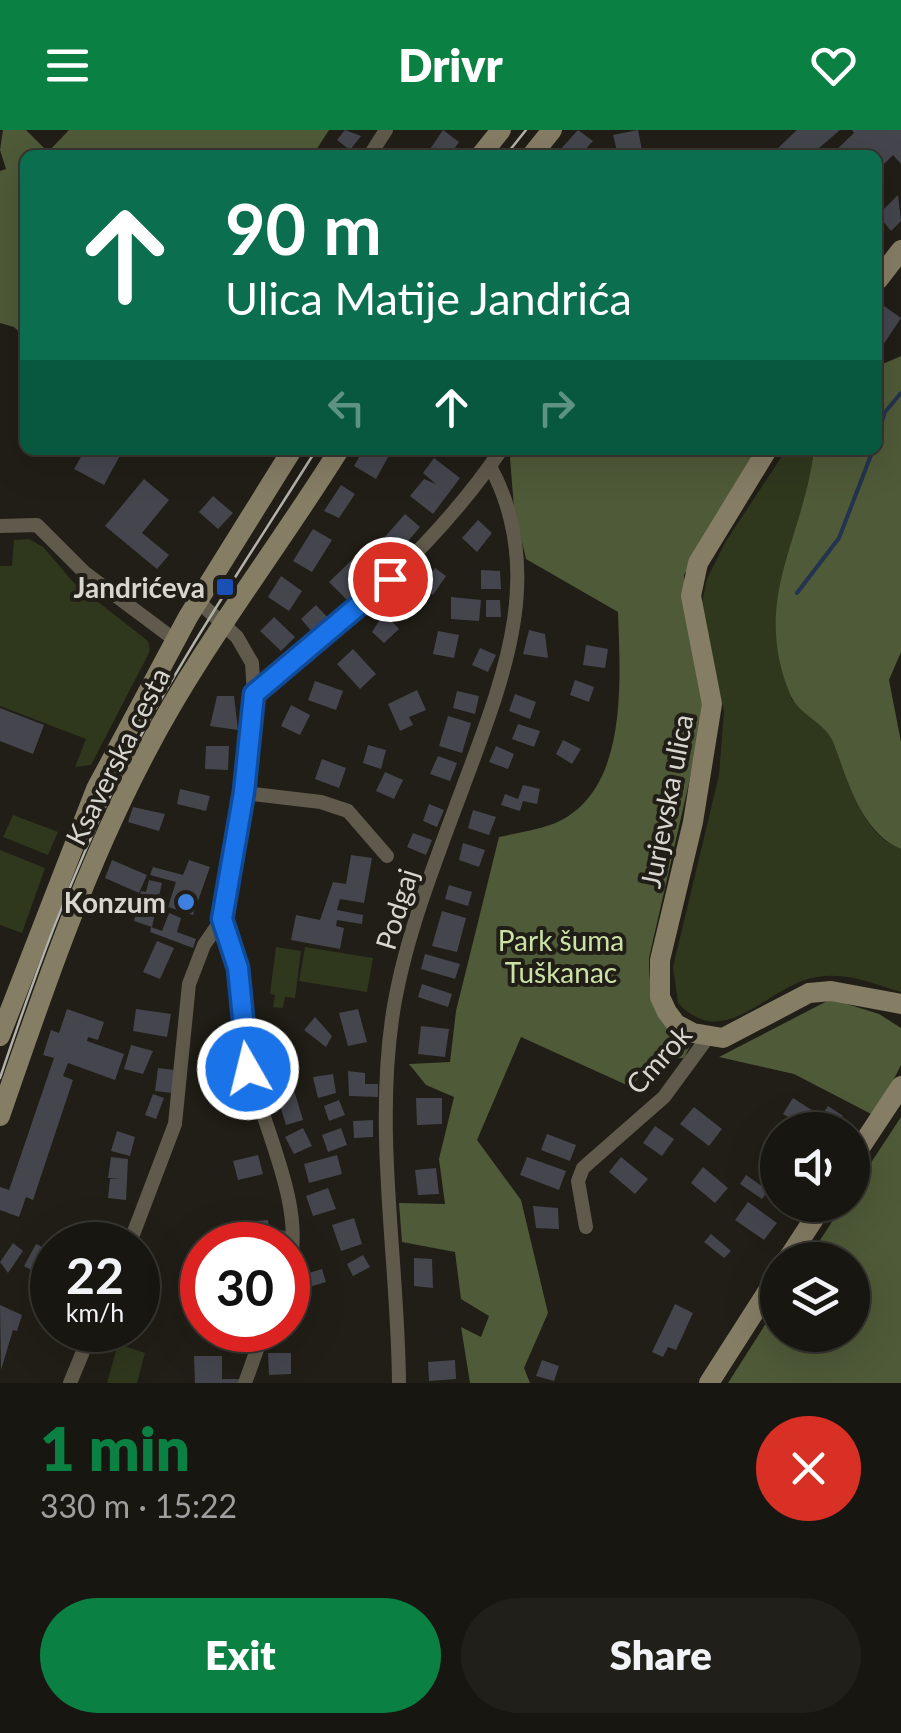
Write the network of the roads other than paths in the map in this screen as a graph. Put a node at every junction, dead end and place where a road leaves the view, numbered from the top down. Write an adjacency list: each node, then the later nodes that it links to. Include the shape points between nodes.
1 (501, 130): 3 (main road)
2 (552, 130): 4 (main road)
3 (485, 150)
4 (536, 150)
5 (901, 250): 6 (main road)
6 (882, 275)
7 (289, 455): 13 (main road, Ksaverska cesta)
8 (336, 455): 14 (main road, Ksaverska cesta)
9 (498, 455): 11 (street)
10 (764, 455): 22 (main road, Jurjevska ulica, via 698,562 691,596 712,704 659,982 676,1024)
11 (490, 466): 16 (street, via 416,555); 34 (street, Podgaj, via 508,503 517,552 514,630 422,908 391,1025 385,1122)
12 (0, 526): 15 (street, via 38,525 84,572)
13 (198, 601): 14 (street); 15 (main road, Ksaverska cesta)
14 (225, 624): 16 (street, via 252,663); 24 (main road, Ksaverska cesta, via 164,719 90,868)
15 (175, 640): 21 (main road, Ksaverska cesta, via 84,814)
16 (254, 694): 17 (street)
17 (244, 792): 18 (street, via 348,811); 19 (street)
18 (388, 856)
19 (222, 919): 26 (street, via 189,984 176,1124); 27 (street, via 238,968 248,1069)
20 (901, 1004): 22 (main road, Cmrok, via 809,993 737,1034)
21 (0, 1036)
22 (708, 1037): 28 (street, Cmrok, via 664,1097 584,1168 578,1181)
23 (901, 1086): 25 (main road)
24 (0, 1116)
25 (870, 1133)
26 (138, 1222)
27 (292, 1222)
28 (586, 1227)
29 (760, 1303): 35 (main road)
30 (83, 1352): 32 (street)
31 (257, 1352): 33 (street)
32 (70, 1383)
33 (246, 1383)
34 (399, 1383)
35 (709, 1383)

